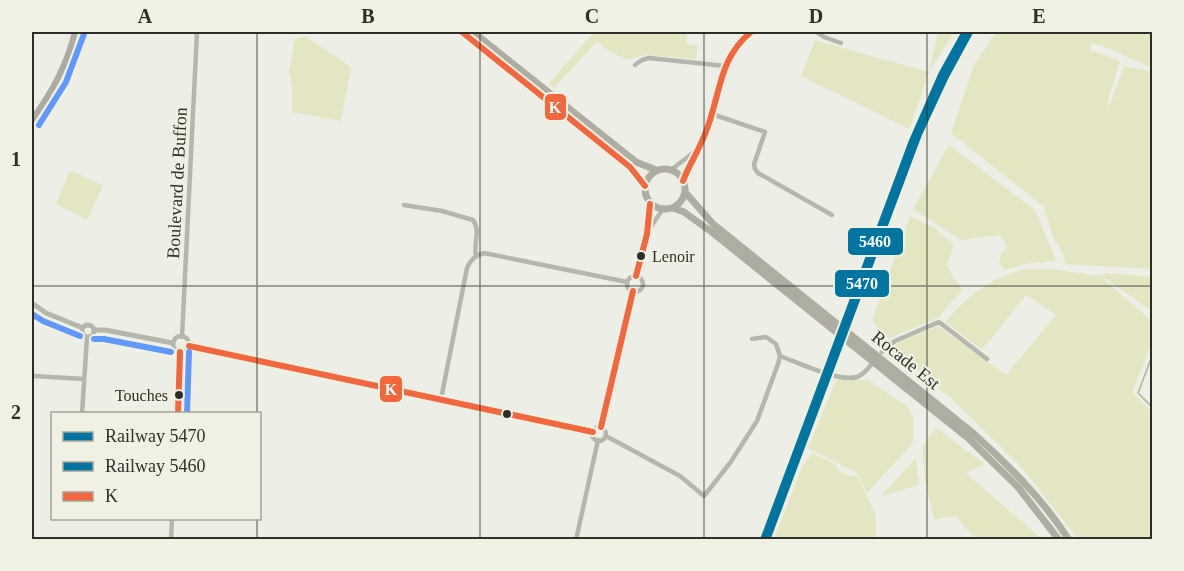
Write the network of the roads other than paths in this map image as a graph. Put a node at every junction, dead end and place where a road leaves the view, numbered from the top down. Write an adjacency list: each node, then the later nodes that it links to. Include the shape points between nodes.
1 (74, 32): 11 (main road, via 63,71)
2 (197, 32): 34 (street, Boulevard de Buffon)
3 (462, 32): 16 (main road, via 630,167)
4 (473, 32): 13 (main road, via 636,162)
5 (751, 32): 9 (street, via 732,50)
6 (817, 32): 7 (street)
7 (841, 43)
8 (635, 64): 9 (street, via 649,58)
9 (725, 66): 10 (street)
10 (712, 114): 12 (street); 22 (street, via 765,132 754,169)
11 (32, 120)
12 (696, 150): 14 (street); 15 (street)
13 (656, 170): 14 (main road); 16 (main road)
14 (671, 170): 15 (main road)
15 (683, 181): 17 (main road)
16 (645, 186): 18 (main road)
17 (685, 192): 20 (main road); 30 (main road, via 713,224)
18 (650, 204): 21 (main road); 23 (street)
19 (404, 205): 24 (street, via 473,220 477,227)
20 (673, 208): 21 (main road); 30 (main road, via 713,233)
21 (663, 209): 23 (street)
22 (832, 215)
23 (647, 234): 25 (street)
24 (476, 256): 26 (street, via 484,253); 45 (street, via 467,268)
25 (636, 276): 26 (street); 27 (street, via 643,285)
26 (627, 282): 27 (street)
27 (633, 291): 48 (street)
28 (32, 303): 29 (street)
29 (83, 328): 31 (street, via 89,325); 33 (street)
30 (838, 329): 32 (main road)
31 (94, 330): 33 (street); 36 (street)
32 (847, 336): 55 (main road, Rocade Est, via 996,464); 56 (main road, Rocade Est, via 974,433 1030,489)
33 (87, 337): 44 (street)
34 (182, 337): 36 (street); 37 (street)
35 (752, 339): 40 (street, via 772,340)
36 (173, 343): 38 (street)
37 (189, 346): 38 (street); 45 (street)
38 (180, 352): 47 (street)
39 (882, 352): 41 (street, via 895,341 939,322)
40 (780, 356): 42 (street, via 845,378 864,374); 50 (street, via 757,421 704,496 680,476)
41 (987, 359)
42 (871, 365)
43 (34, 376): 44 (street)
44 (84, 379): 46 (street)
45 (441, 399): 49 (street)
46 (82, 412)
47 (178, 412)
48 (601, 427): 49 (street); 50 (street)
49 (593, 432): 51 (street)
50 (606, 436): 51 (street)
51 (598, 440): 54 (street)
52 (172, 520): 53 (street)
53 (171, 540)
54 (576, 540)
55 (1059, 540)
56 (1069, 540)

